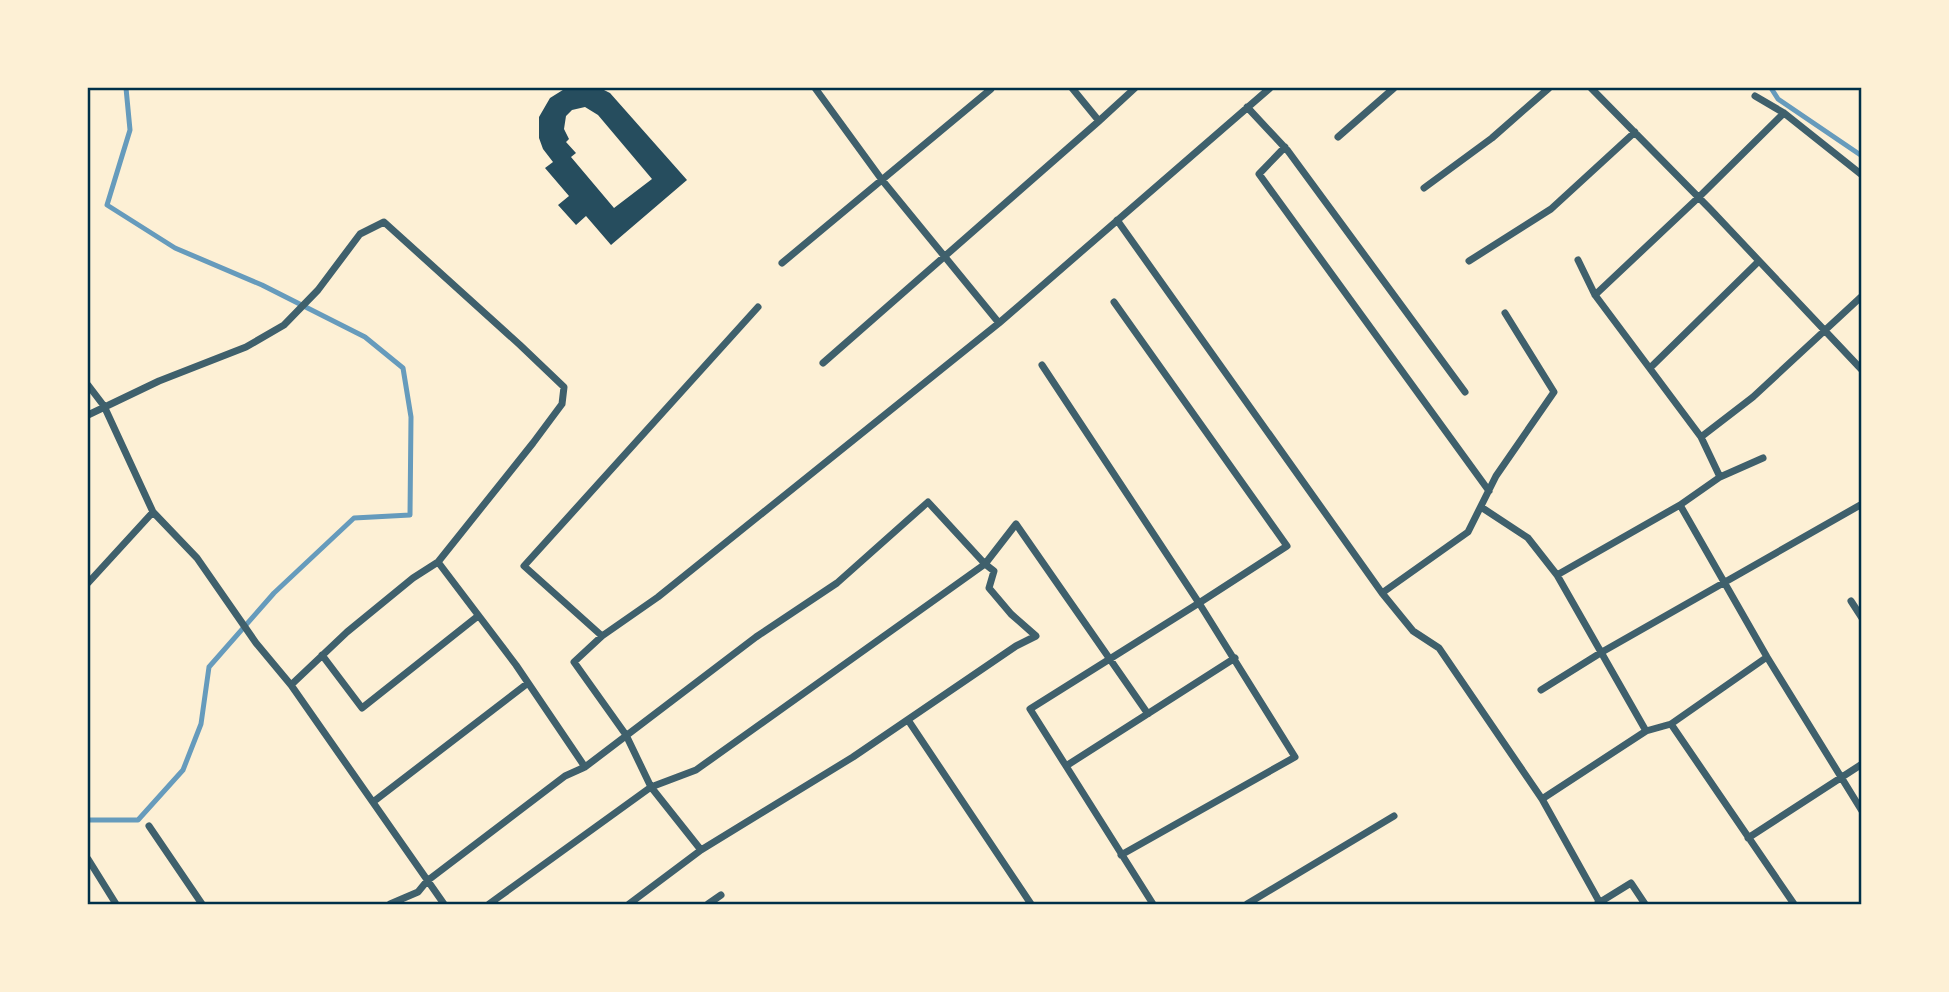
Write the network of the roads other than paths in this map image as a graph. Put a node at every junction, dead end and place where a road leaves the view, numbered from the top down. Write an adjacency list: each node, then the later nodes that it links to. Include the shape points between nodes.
1 (815, 88): 19 (street)
2 (1072, 88): 14 (street)
3 (1135, 88): 14 (street)
4 (1256, 88): 10 (street)
5 (1270, 88): 10 (street)
6 (1394, 88): 16 (street)
7 (1549, 88): 20 (street)
8 (1591, 88): 15 (street)
9 (991, 89): 19 (street)
10 (1262, 94): 12 (street)
11 (1755, 96): 13 (street)
12 (1247, 107): 17 (street); 22 (street)
13 (1784, 113): 18 (street); 21 (street)
14 (1099, 121): 23 (street)
15 (1635, 132): 21 (street); 25 (street, via 1551,209)
16 (1338, 137)
17 (1285, 147): 40 (street); 46 (street, via 1259,174)
18 (1861, 175)
19 (882, 180): 23 (street); 27 (street)
20 (1424, 188)
21 (1699, 197): 26 (street); 28 (street)
22 (1117, 220): 33 (street); 56 (street)
23 (945, 257): 33 (street); 35 (street)
24 (1578, 260): 28 (street)
25 (1469, 261)
26 (1759, 261): 34 (street); 37 (street)
27 (782, 263)
28 (1595, 295): 37 (street)
29 (1861, 296): 34 (street)
30 (1114, 302): 58 (street, via 1287,546)
31 (758, 307): 61 (street, via 524,566)
32 (1505, 313): 46 (street, via 1554,392)
33 (999, 323): 61 (street, via 658,597)
34 (1825, 331): 38 (street); 43 (street, via 1753,397)
35 (822, 363)
36 (1041, 365): 58 (street)
37 (1650, 368): 43 (street)
38 (1861, 370)
39 (88, 385): 41 (street)
40 (1465, 392)
41 (104, 406): 42 (street); 50 (street); 51 (street, via 246,347 284,325 318,290 360,234 384,222 564,387 555,414)
42 (88, 415)
43 (1700, 437): 45 (street)
44 (1763, 458): 45 (street)
45 (1720, 477): 48 (street)
46 (1489, 491): 49 (street)
47 (1861, 503): 54 (street)
48 (1680, 505): 53 (street); 54 (street)
49 (1480, 507): 53 (street, via 1528,538); 56 (street, via 1468,532)
50 (153, 512): 55 (street); 68 (street, via 197,558)
51 (438, 562): 59 (street); 63 (street)
52 (985, 564): 66 (street, via 1016,524); 71 (street, via 993,571 989,588 1036,636); 74 (street, via 928,502 837,583); 79 (street, via 696,770)
53 (1557, 575): 62 (street)
54 (1724, 582): 62 (street); 64 (street)
55 (88, 583)
56 (1382, 593): 80 (street, via 1413,631 1439,648)
57 (1851, 601): 60 (street)
58 (1199, 603): 65 (street); 66 (street)
59 (478, 616): 63 (street, via 362,708); 67 (street)
60 (1861, 618)
61 (602, 636): 74 (street, via 574,662)
62 (1602, 652): 69 (street); 73 (street)
63 (322, 655): 68 (street)
64 (1767, 657): 72 (street); 78 (street)
65 (1235, 658): 70 (street); 87 (street, via 1295,757)
66 (1110, 659): 70 (street); 77 (street, via 1030,709)
67 (528, 683): 76 (street); 81 (street)
68 (291, 685): 81 (street)
69 (1541, 690)
70 (1147, 714): 77 (street)
71 (908, 720): 86 (street); 99 (street)
72 (1671, 724): 73 (street); 85 (street)
73 (1646, 731): 80 (street)
74 (626, 735): 76 (street); 79 (street)
75 (1861, 764): 78 (street)
76 (586, 766): 89 (street, via 565,776)
77 (1066, 766): 87 (street)
78 (1839, 778): 82 (street); 85 (street)
79 (651, 787): 86 (street); 96 (street)
80 (1542, 799): 91 (street)
81 (373, 802): 89 (street)
82 (1861, 811)
83 (1394, 816): 101 (street)
84 (149, 826): 93 (street)
85 (1748, 838): 103 (street)
86 (701, 850): 97 (street)
87 (1121, 855): 100 (street)
88 (88, 859): 92 (street)
89 (428, 881): 94 (street, via 418,892); 95 (street)
90 (721, 895): 98 (street)
91 (1598, 904): 102 (street, via 1631,883)
92 (116, 905)
93 (202, 905)
94 (390, 905)
95 (444, 905)
96 (489, 905)
97 (629, 905)
98 (708, 905)
99 (1031, 905)
100 (1153, 905)
101 (1247, 905)
102 (1645, 905)
103 (1794, 905)

